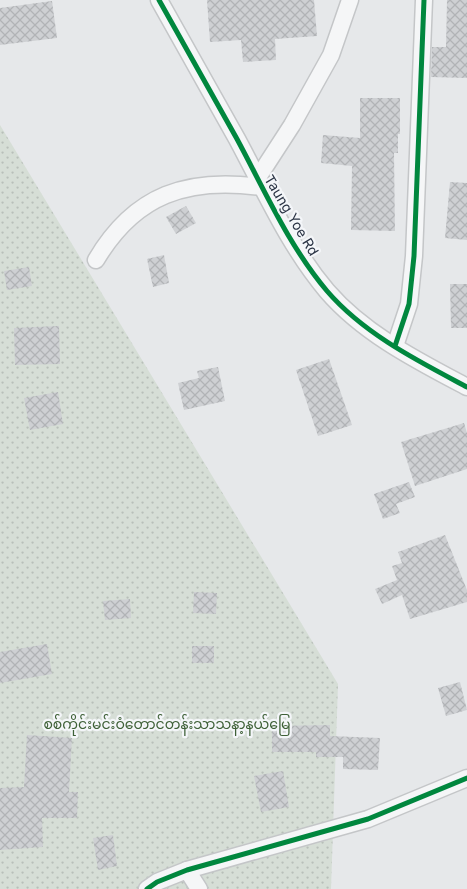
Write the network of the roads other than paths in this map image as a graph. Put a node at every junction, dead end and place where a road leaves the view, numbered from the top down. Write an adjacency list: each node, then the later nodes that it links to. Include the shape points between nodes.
1 (159, 0): 4 (street, Taung Yoe Rd)
2 (350, 0): 4 (street, via 331,55)
3 (424, 0): 6 (street, via 414,256 409,304)
4 (259, 183): 5 (street, via 213,184 169,192 121,224); 6 (street, Taung Yoe Rd, via 294,246 328,292 356,318)
5 (96, 260)
6 (395, 346): 7 (street, Taung Yoe Rd)
7 (467, 387)
8 (467, 778): 9 (street, via 368,820)
9 (187, 870): 10 (street); 11 (street)
10 (147, 889)
11 (199, 889)

